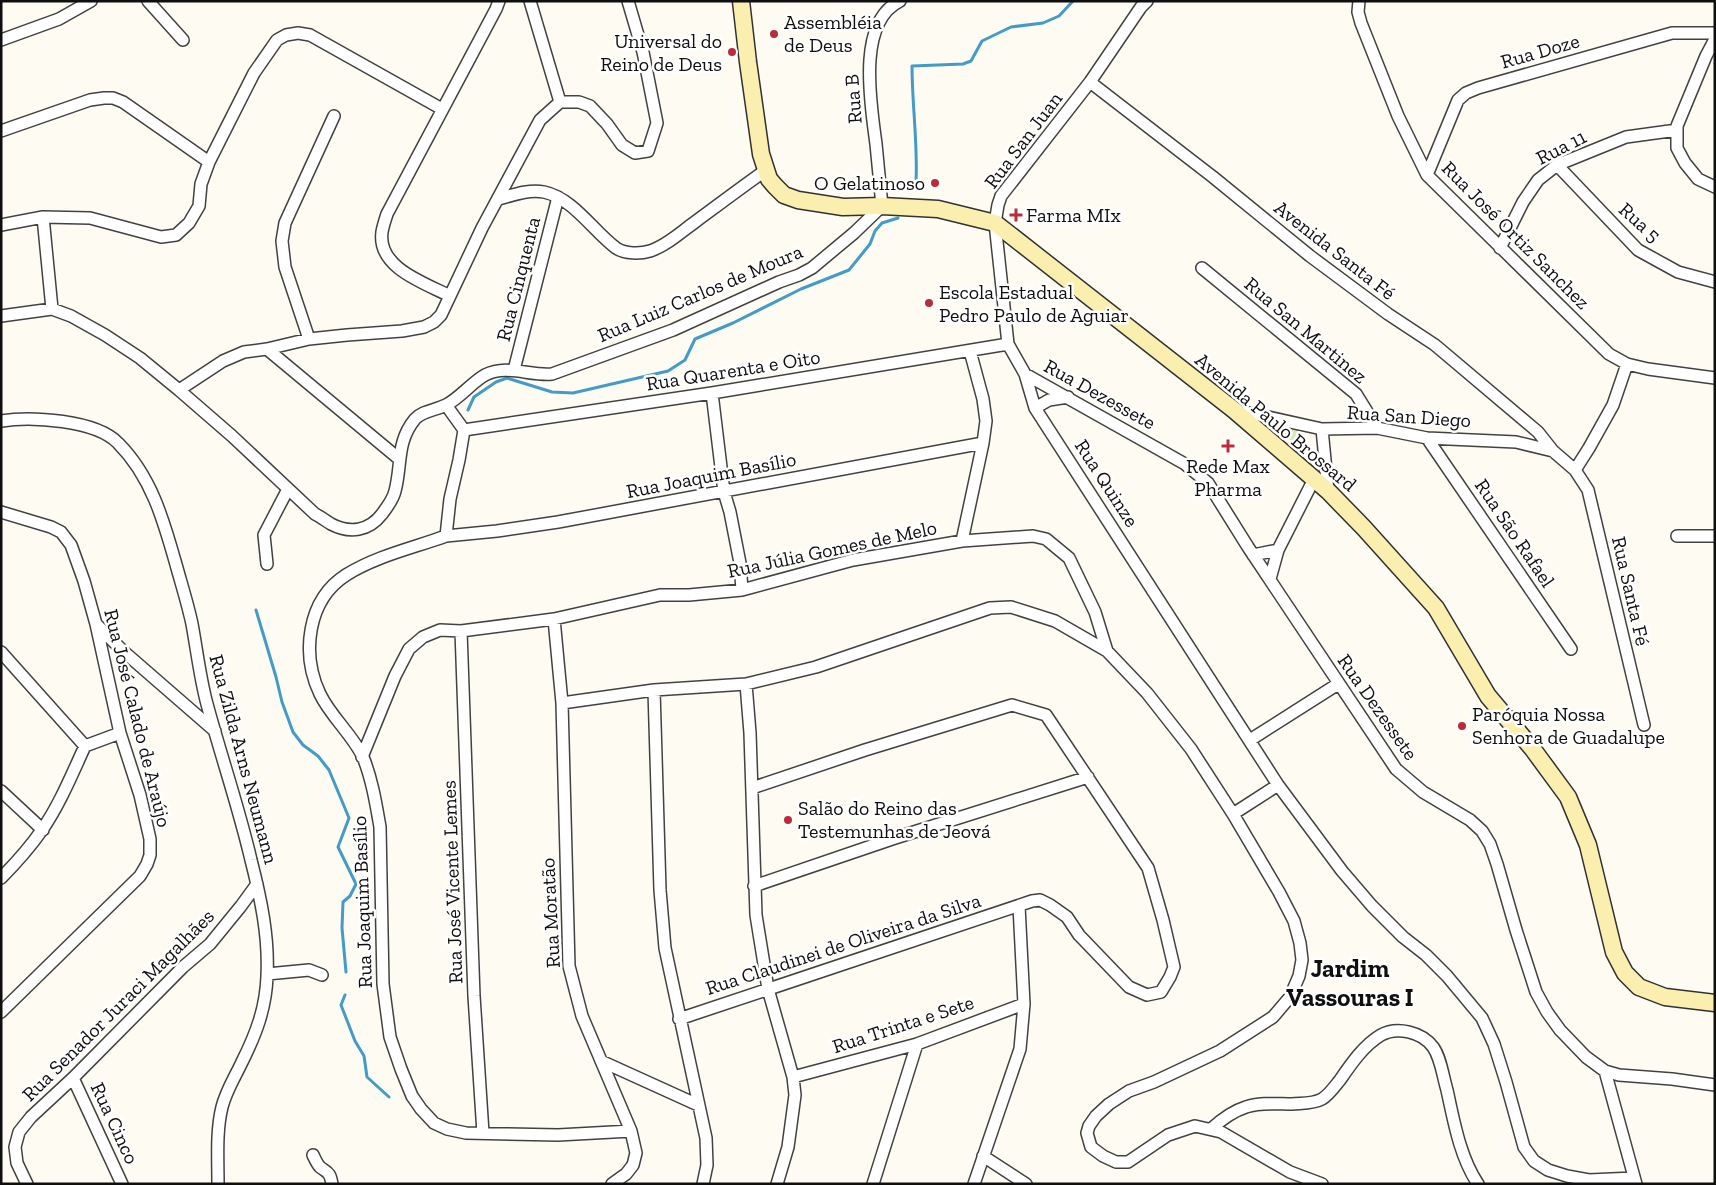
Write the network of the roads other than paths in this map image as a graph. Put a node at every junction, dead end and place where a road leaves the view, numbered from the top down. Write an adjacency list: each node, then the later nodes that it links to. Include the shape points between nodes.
1 (91, 1): 12 (street, via 59,19)
2 (148, 1): 13 (street)
3 (499, 1): 16 (street)
4 (530, 1): 15 (street)
5 (628, 1): 15 (street, via 643,52 656,123 648,151 635,153 622,145 590,106 579,102)
6 (741, 1): 22 (main road, Avenida Paulo Brossard, via 761,154)
7 (900, 1): 27 (street, Rua B, via 892,5 880,21 870,50 868,86)
8 (1147, 1): 14 (street, Rua San Juan)
9 (1356, 2): 23 (street, Rua José Ortiz Sanchez, via 1361,23 1398,116)
10 (1715, 33): 23 (street, Rua Doze, via 1672,33 1466,92 1452,111)
11 (1715, 38): 18 (street)
12 (1, 40)
13 (183, 40)
14 (1090, 82): 29 (street, Rua San Juan, via 1001,196); 57 (street, Avenida Santa Fé, via 1310,256 1435,345 1538,432)
15 (560, 102): 26 (street, via 540,120)
16 (442, 109): 20 (street, via 310,35 286,35 277,40 254,73); 34 (street, via 387,214 381,233 386,257 395,267)
17 (334, 116): 37 (street, via 285,223 282,241 284,267)
18 (1677, 130): 21 (street, Rua 11, via 1626,137); 24 (street, via 1677,148 1685,163 1698,179)
19 (1, 131): 20 (street, via 90,100 113,98)
20 (209, 162): 28 (street, via 201,184 199,206 189,224 176,235 161,237 90,218)
21 (1557, 165): 31 (street, Rua 11, via 1538,180); 33 (street, Rua 5, via 1638,250 1678,272)
22 (766, 170): 25 (street, via 670,241 641,253 617,249); 27 (main road, Avenida Paulo Brossard, via 769,179 784,195 798,200 842,207)
23 (1427, 175): 31 (street, Rua José Ortiz Sanchez)
24 (1715, 187)
25 (558, 197): 26 (street, via 536,191); 42 (street, Rua Cinquenta)
26 (499, 199): 34 (street)
27 (882, 206): 29 (main road, Avenida Paulo Brossard, via 938,209); 42 (street, Rua Luiz Carlos de Moura, via 854,234 799,275 673,330 552,374)
28 (43, 217): 30 (street); 35 (street)
29 (995, 223): 38 (street, Rua Quinze); 50 (main road, Avenida Paulo Brossard)
30 (1, 225)
31 (1500, 248): 41 (street, Rua José Ortiz Sanchez, via 1609,354)
32 (1202, 268): 52 (street, Rua San Martinez, via 1356,394)
33 (1715, 282)
34 (450, 296): 37 (street, via 441,315 424,327)
35 (52, 309): 36 (street); 45 (street, Rua Luiz Carlos de Moura, via 105,335 140,358)
36 (1, 316)
37 (309, 339): 39 (street)
38 (1008, 344): 40 (street, Rua Quarenta e Oito); 43 (street, Rua Quinze)
39 (267, 349): 45 (street, via 237,355); 58 (street)
40 (970, 350): 46 (street, Rua Quarenta e Oito); 56 (street, via 986,421)
41 (1627, 364): 44 (street, Rua José Ortiz Sanchez); 59 (street, via 1613,405)
42 (514, 370): 48 (street, Rua Luiz Carlos de Moura, via 485,375)
43 (1025, 374): 47 (street, Rua Dezessete); 49 (street, Rua Quinze)
44 (1715, 378)
45 (178, 390): 61 (street, Rua Luiz Carlos de Moura)
46 (712, 393): 54 (street, Rua Quarenta e Oito); 63 (street)
47 (1068, 397): 49 (street, via 1049,400); 70 (street, Rua Dezessete, via 1171,456 1208,483)
48 (446, 405): 54 (street); 58 (street, Rua Luiz Carlos de Moura, via 417,417 404,436)
49 (1035, 408): 87 (street, Rua Quinze)
50 (1234, 410): 53 (street, Rua San Diego); 60 (main road, Avenida Paulo Brossard)
51 (1, 421): 85 (street, Rua Zilda Arns Neumann, via 33,420 95,428 110,436 136,464 148,483 166,530 191,620)
52 (1377, 428): 53 (street, Rua San Diego); 55 (street, Rua San Diego)
53 (1322, 429): 62 (street)
54 (464, 430): 65 (street)
55 (1428, 438): 57 (street, Rua San Diego, via 1516,442); 77 (street, Rua São Rafael)
56 (982, 443): 63 (street, Rua Joaquim Basílio); 68 (street)
57 (1553, 451): 59 (street, Rua San Diego)
58 (398, 458): 61 (street, Rua Luiz Carlos de Moura, via 395,493 376,522 363,530 331,524)
59 (1575, 470): 84 (street, Rua Santa Fé, via 1588,490)
60 (1314, 479): 62 (main road, Avenida Paulo Brossard); 69 (street)
61 (288, 489): 71 (street, via 264,535)
62 (1328, 491): 103 (main road, Avenida Paulo Brossard, via 1436,608 1488,696 1568,797 1588,845 1614,952 1626,973 1639,987 1665,997)
63 (724, 492): 65 (street, Rua Joaquim Basílio, via 558,522); 73 (street, via 740,563)
64 (1, 512): 75 (street, Rua José Calado de Araújo, via 61,532 71,545)
65 (446, 536): 89 (street, Rua Joaquim Basílio, via 377,559 345,576 320,602 314,616 309,648 313,674 320,694)
66 (1678, 536): 67 (street)
67 (1715, 536)
68 (962, 541): 73 (street, Rua Júlia Gomes de Melo, via 853,560); 78 (street, Rua Júlia Gomes de Melo, via 1033,536 1046,538 1056,545 1069,558 1086,590)
69 (1278, 550): 70 (street); 72 (street)
70 (1253, 555): 72 (street, Rua Dezessete)
71 (267, 564)
72 (1270, 579): 81 (street, Rua Dezessete)
73 (742, 590): 74 (street, Rua Júlia Gomes de Melo, via 660,595)
74 (554, 619): 76 (street, Rua Júlia Gomes de Melo); 83 (street, Rua Moratão)
75 (96, 624): 85 (street); 86 (street, Rua José Calado de Araújo)
76 (461, 631): 89 (street, Rua Júlia Gomes de Melo, via 440,630 423,637 409,649); 116 (street, Rua José Vicente Lemes, via 474,996)
77 (1571, 649)
78 (1107, 651): 80 (street, via 1055,621 1011,607 990,608 816,667); 94 (street, Rua Júlia Gomes de Melo, via 1191,749)
79 (1, 652): 88 (street)
80 (746, 684): 82 (street); 92 (street)
81 (1338, 684): 87 (street); 109 (street, Rua Dezessete, via 1396,769 1423,792 1470,820 1482,831 1497,864 1536,992 1560,1030)
82 (654, 690): 83 (street); 106 (street, via 660,890 665,948)
83 (562, 703): 108 (street, Rua Moratão, via 569,966 582,1016)
84 (1644, 725)
85 (215, 732): 97 (street, Rua Zilda Arns Neumann)
86 (120, 733): 88 (street); 105 (street, Rua José Calado de Araújo, via 150,839 147,864 140,876)
87 (1250, 740): 91 (street, Rua Quinze)
88 (85, 746): 95 (street)
89 (362, 757): 116 (street, Rua Joaquim Basílio, via 373,789 380,827 383,984 390,1037 400,1069 420,1109 434,1123 466,1133)
90 (1088, 777): 92 (street, Rua Claudinei de Oliveira da Silva, via 1046,715 1012,705); 98 (street); 99 (street, Rua Claudinei de Oliveira da Silva, via 1148,868 1172,956 1174,967 1170,977 1161,992 1147,995 1129,987 1079,935 1067,917 1040,900)
91 (1278, 785): 94 (street); 119 (street, Rua Quinze, via 1372,906 1447,976 1482,1018 1494,1044 1524,1147 1534,1161 1548,1170 1581,1178)
92 (752, 788): 98 (street)
93 (1, 791): 95 (street)
94 (1233, 814): 114 (street, Rua Júlia Gomes de Melo, via 1294,921 1302,960 1290,997 1273,1017 1234,1042 1108,1104 1096,1116 1087,1133 1091,1147 1122,1163 1181,1130 1196,1126)
95 (43, 830): 96 (street)
96 (1, 878)
97 (257, 884): 100 (street, Rua Zilda Arns Neumann, via 265,929); 111 (street, Rua Senador Juraci Magalhães, via 210,944)
98 (754, 886): 102 (street)
99 (1019, 906): 102 (street, Rua Claudinei de Oliveira da Silva); 104 (street)
100 (267, 974): 101 (street, via 309,970); 122 (street, Rua Zilda Arns Neumann, via 265,1001 257,1032 221,1108)
101 (322, 975)
102 (768, 989): 106 (street, Rua Claudinei de Oliveira da Silva); 110 (street)
103 (1715, 1003)
104 (1024, 1004): 107 (street, Rua Trinta e Sete); 118 (street, via 1020,1049)
105 (1, 1012)
106 (679, 1019): 113 (street)
107 (917, 1044): 110 (street, Rua Trinta e Sete); 127 (street)
108 (601, 1061): 113 (street); 115 (street, Rua Moratão)
109 (1605, 1071): 112 (street, Rua Dezessete); 119 (street)
110 (794, 1077): 126 (street, via 792,1127)
111 (73, 1078): 120 (street, Rua Senador Juraci Magalhães, via 19,1132 15,1147); 121 (street, Rua Cinco)
112 (1715, 1085)
113 (698, 1105): 125 (street, via 706,1138 707,1165)
114 (1211, 1129): 130 (street, Rua Júlia Gomes de Melo, via 1290,1172); 131 (street, via 1246,1107 1310,1103 1322,1099 1332,1091 1354,1060 1383,1034 1395,1031 1411,1033 1434,1048 1456,1131)
115 (631, 1131): 116 (street, Rua Joaquim Basílio); 124 (street, Rua Moratão, via 636,1153 633,1165)
116 (483, 1133)
117 (313, 1156): 123 (street, via 331,1176)
118 (983, 1156): 128 (street); 129 (street)
119 (1635, 1181)
120 (27, 1184)
121 (122, 1184)
122 (218, 1184)
123 (332, 1184)
124 (612, 1184)
125 (703, 1184)
126 (777, 1184)
127 (873, 1184)
128 (974, 1184)
129 (1026, 1184)
130 (1322, 1184)
131 (1478, 1184)

